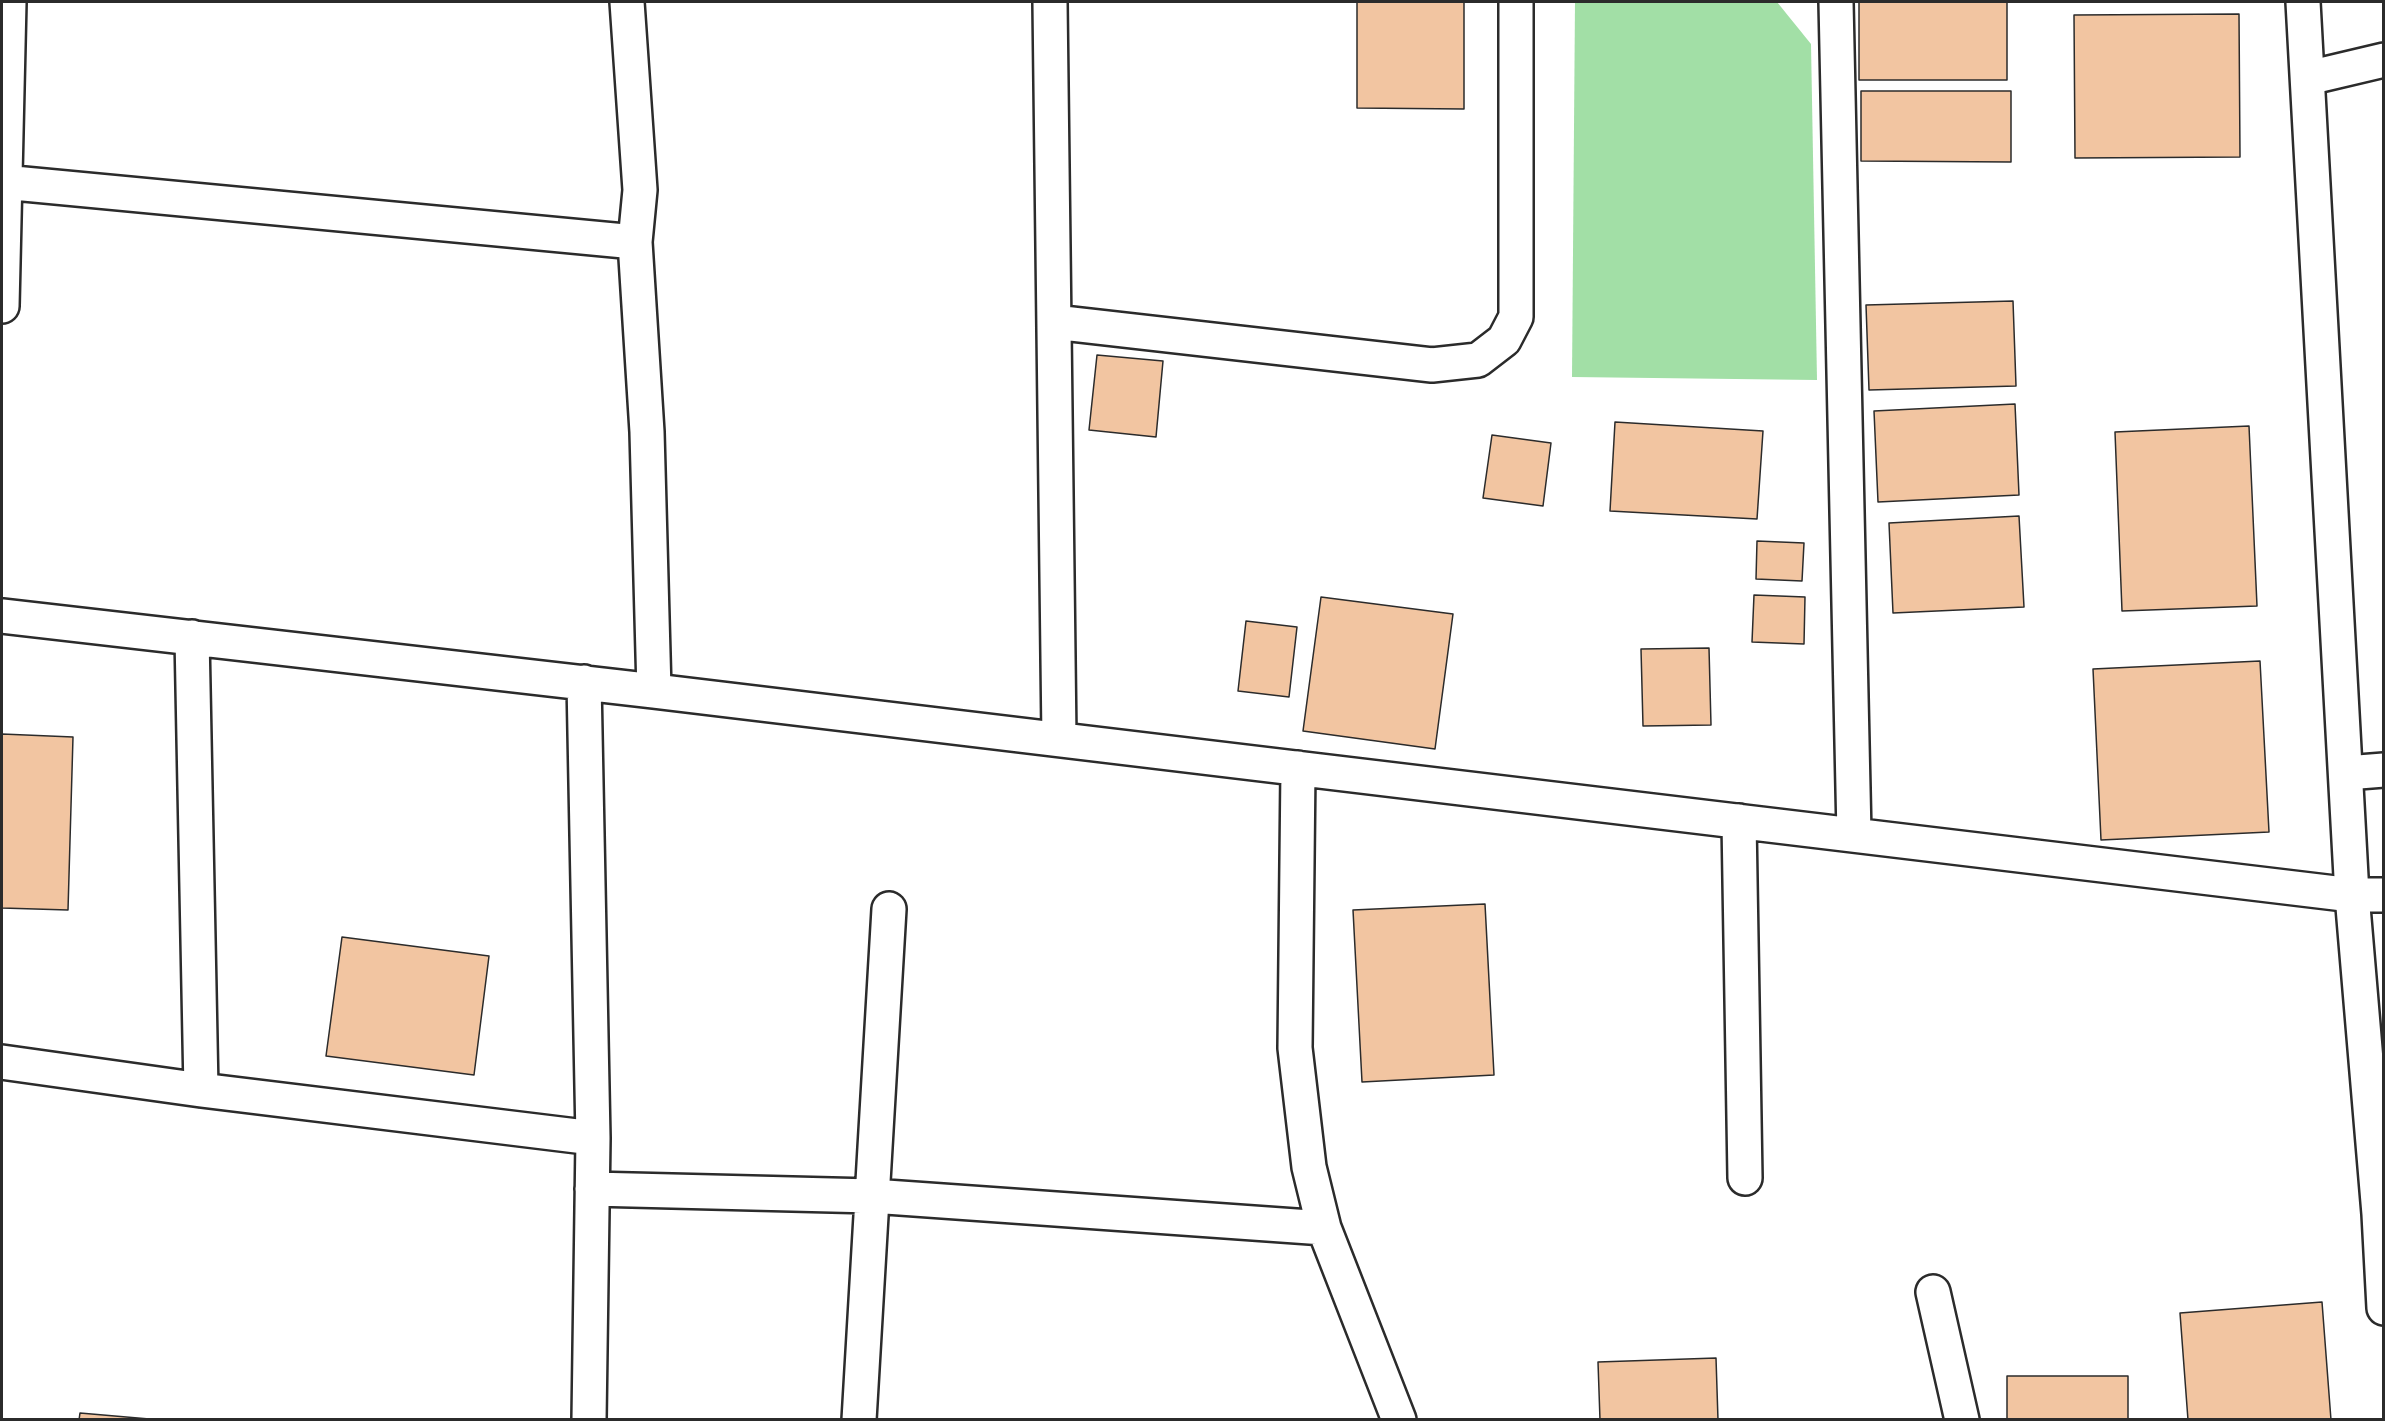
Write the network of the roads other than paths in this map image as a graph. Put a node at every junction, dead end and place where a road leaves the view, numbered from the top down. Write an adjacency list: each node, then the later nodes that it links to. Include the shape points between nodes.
1 (9, 2): 9 (street)
2 (627, 2): 10 (street, via 640,190)
3 (1050, 2): 12 (street)
4 (1516, 2): 12 (street, via 1516,317 1504,340 1478,360 1432,364)
5 (1836, 2): 22 (street)
6 (2303, 2): 8 (street)
7 (2384, 60): 8 (street)
8 (2308, 78): 20 (street)
9 (3, 182): 10 (street); 11 (street)
10 (635, 243): 16 (street, via 647,432)
11 (2, 306)
12 (1054, 322): 17 (street)
13 (2, 616): 14 (street)
14 (192, 638): 15 (street); 26 (street)
15 (584, 682): 16 (street); 27 (street)
16 (654, 691): 17 (street)
17 (1059, 739): 18 (street)
18 (1299, 768): 21 (street); 31 (street, via 1295,1048 1310,1167)
19 (2384, 770): 20 (street)
20 (2346, 773): 23 (street)
21 (1739, 821): 22 (street); 28 (street)
22 (1854, 835): 23 (street)
23 (2368, 895): 33 (street)
24 (889, 909): 30 (street)
25 (2, 1062): 26 (street)
26 (201, 1090): 27 (street)
27 (593, 1138): 29 (street)
28 (1745, 1178)
29 (592, 1189): 30 (street); 34 (street)
30 (872, 1196): 31 (street); 35 (street)
31 (1324, 1228): 36 (street)
32 (1933, 1292): 37 (street)
33 (2384, 1308)
34 (589, 1419)
35 (859, 1419)
36 (1399, 1419)
37 (1962, 1419)

